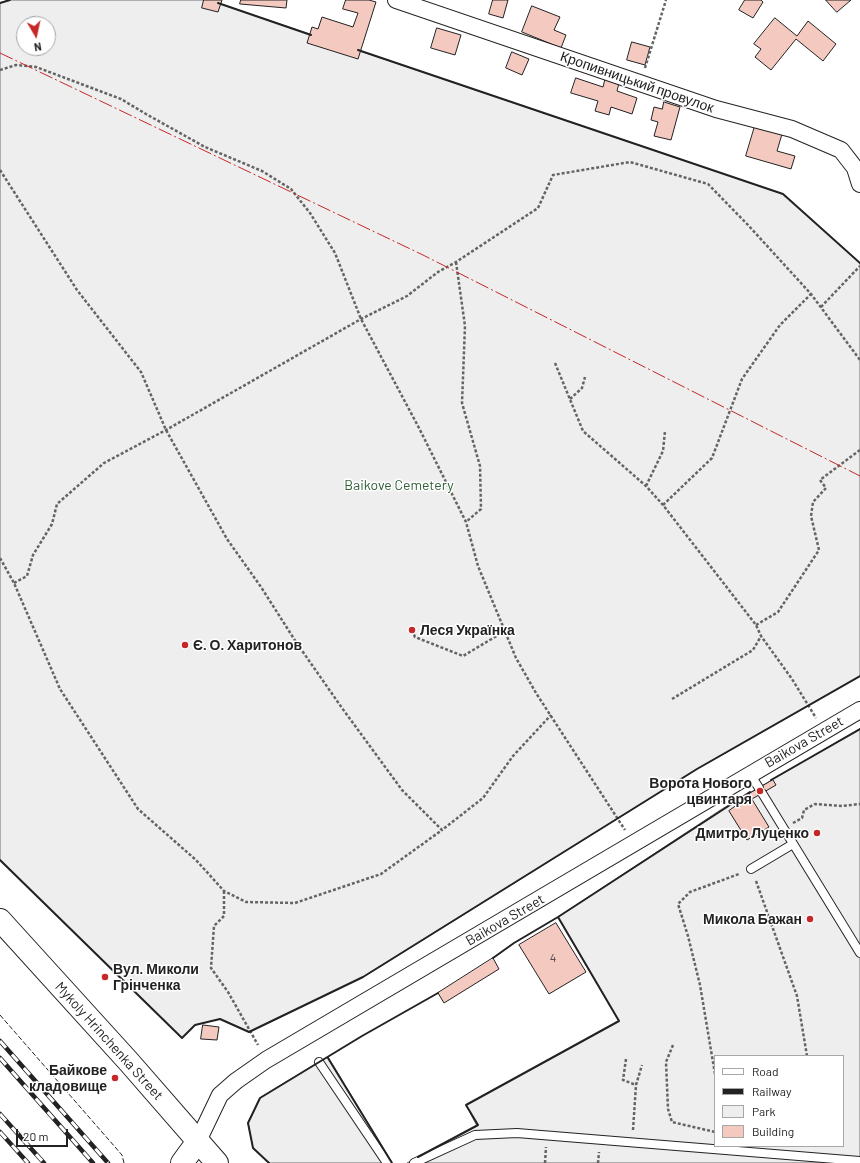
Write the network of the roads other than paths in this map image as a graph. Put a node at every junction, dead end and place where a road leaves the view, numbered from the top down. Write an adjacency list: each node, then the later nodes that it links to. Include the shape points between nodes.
1 (396, 0): 2 (street, Кропивницький провулок, via 716,109 792,129 841,150 855,168)
2 (860, 184)
3 (860, 710): 4 (street, Baikova Street)
4 (750, 774): 5 (lane); 10 (street, Baikova Street, via 266,1060 220,1095)
5 (793, 844): 6 (lane); 8 (lane)
6 (751, 869)
7 (0, 920): 10 (main road, Mykoly Hrinchenka Street)
8 (860, 953)
9 (319, 1062): 14 (lane)
10 (198, 1141): 12 (main road, Baikova Street); 13 (main road, Mykoly Hrinchenka Street)
11 (860, 1161): 15 (lane, via 517,1133 475,1135)
12 (182, 1163)
13 (217, 1163)
14 (387, 1163)
15 (414, 1163)

